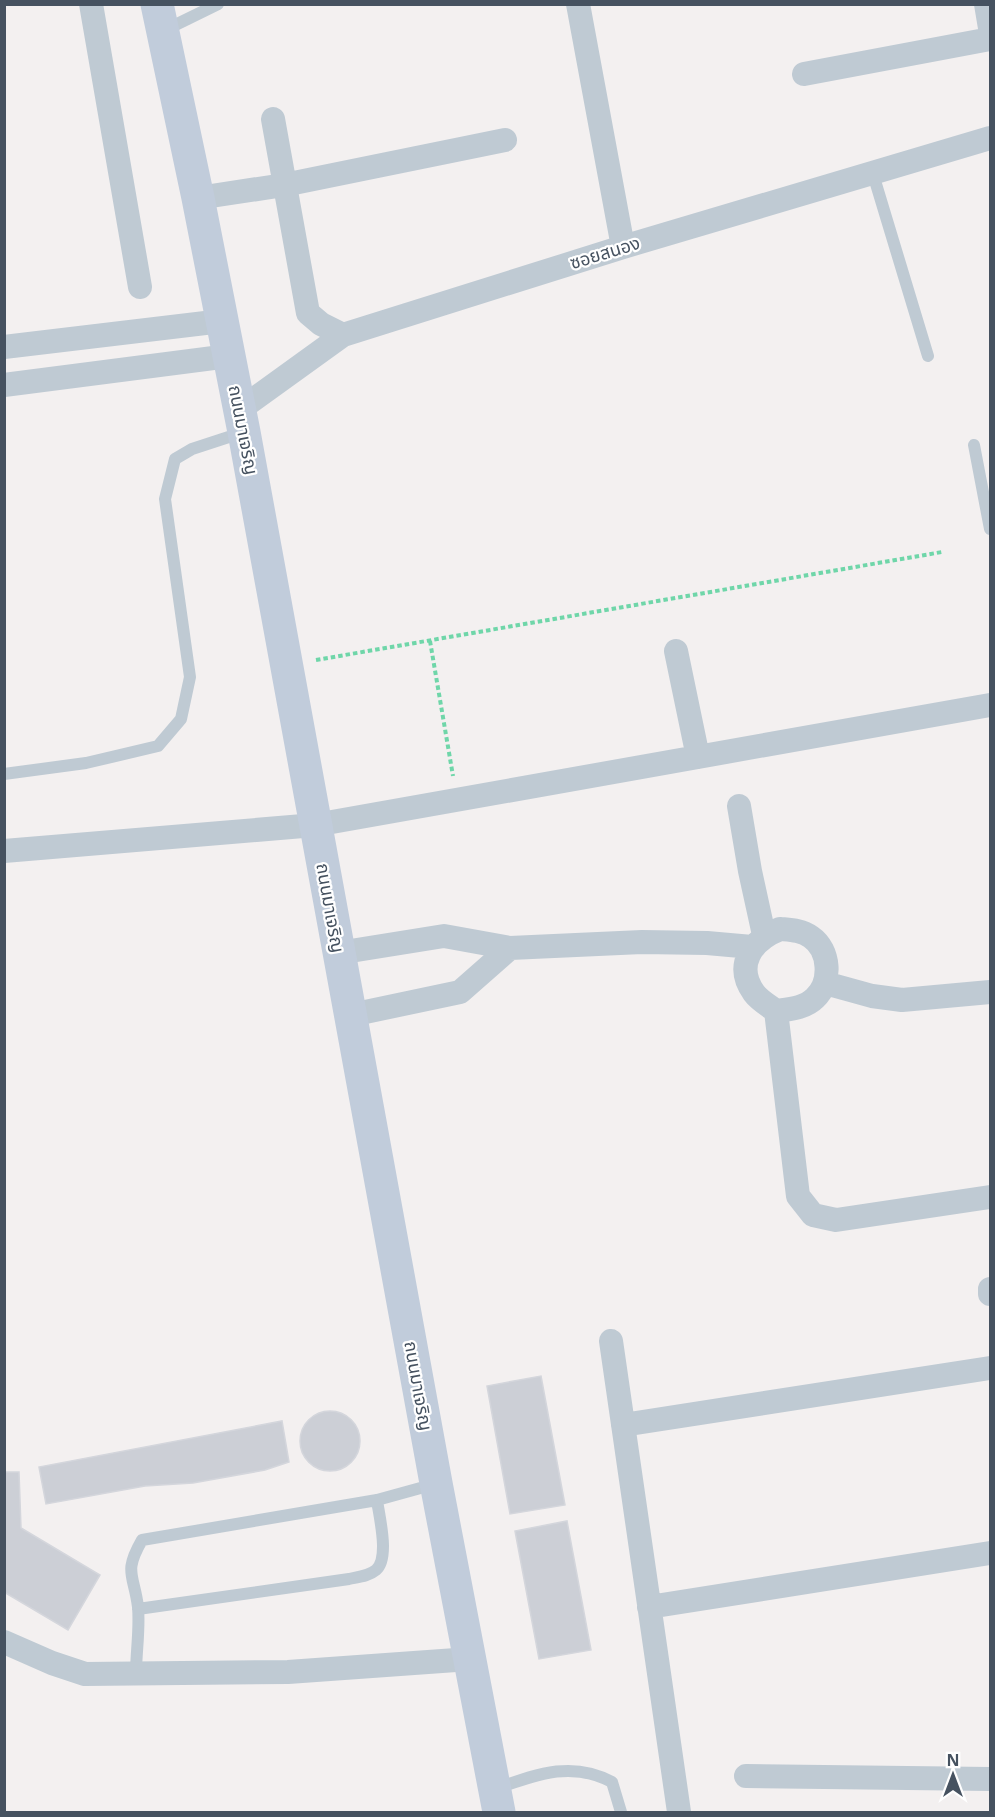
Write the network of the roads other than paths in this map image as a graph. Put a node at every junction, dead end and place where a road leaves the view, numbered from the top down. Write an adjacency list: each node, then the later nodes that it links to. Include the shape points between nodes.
1 (91, 4): 16 (street)
2 (218, 4): 5 (lane)
3 (578, 4): 15 (street)
4 (986, 4): 6 (street)
5 (159, 18): 14 (main road, ถนนมาเจริญ)
6 (990, 28)
7 (990, 39): 8 (street)
8 (804, 74)
9 (273, 119): 13 (street)
10 (990, 138): 12 (street, ซอยสนอง)
11 (505, 140): 13 (street)
12 (873, 174): 15 (street, ซอยสนอง); 21 (lane)
13 (284, 185): 14 (street); 18 (street, via 308,313)
14 (198, 198): 17 (main road, ถนนมาเจริญ)
15 (623, 247): 18 (street, ซอยสนอง)
16 (140, 287)
17 (222, 321): 19 (street); 20 (main road, ถนนมาเจริญ)
18 (343, 335): 23 (street, ซอยสนอง)
19 (4, 347)
20 (229, 356): 22 (street); 23 (main road, ถนนมาเจริญ)
21 (928, 356)
22 (4, 385)
23 (241, 421): 29 (lane, via 175,459 165,499 190,677 181,718 158,746 86,763); 31 (main road, ถนนมาเจริญ)
24 (974, 445): 25 (lane)
25 (990, 526)
26 (676, 651): 28 (street)
27 (990, 705): 28 (street)
28 (698, 757): 31 (street)
29 (4, 774)
30 (739, 806): 33 (street)
31 (315, 825): 32 (street); 35 (main road, ถนนมาเจริญ)
32 (4, 851)
33 (758, 941): 34 (street); 36 (street, via 780,929 797,930 812,938 823,951); 38 (street, via 746,963 747,980 755,995)
34 (510, 948): 35 (street, via 444,936); 39 (street, via 460,992)
35 (338, 953): 39 (main road, ถนนมาเจริญ)
36 (825, 983): 37 (street, via 902,1000); 38 (street, via 816,998 801,1007)
37 (990, 992)
38 (776, 1011): 40 (street, via 798,1196 813,1215 836,1220)
39 (351, 1015): 44 (main road, ถนนมาเจริญ)
40 (990, 1197)
41 (611, 1341): 43 (street)
42 (990, 1368): 43 (street)
43 (623, 1425): 47 (street)
44 (436, 1483): 45 (lane); 50 (main road, ถนนมาเจริญ)
45 (377, 1500): 48 (lane, via 142,1540 132,1558 130,1574); 48 (lane, via 382,1560 370,1574)
46 (990, 1553): 47 (street)
47 (649, 1607): 56 (street)
48 (138, 1609): 51 (lane)
49 (4, 1642): 51 (street, via 85,1674)
50 (470, 1659): 51 (street, via 288,1672); 54 (main road, ถนนมาเจริญ)
51 (135, 1674)
52 (746, 1776): 53 (street)
53 (990, 1779)
54 (496, 1801): 55 (lane, via 542,1773 581,1770 612,1782)
55 (621, 1812)
56 (679, 1812)

